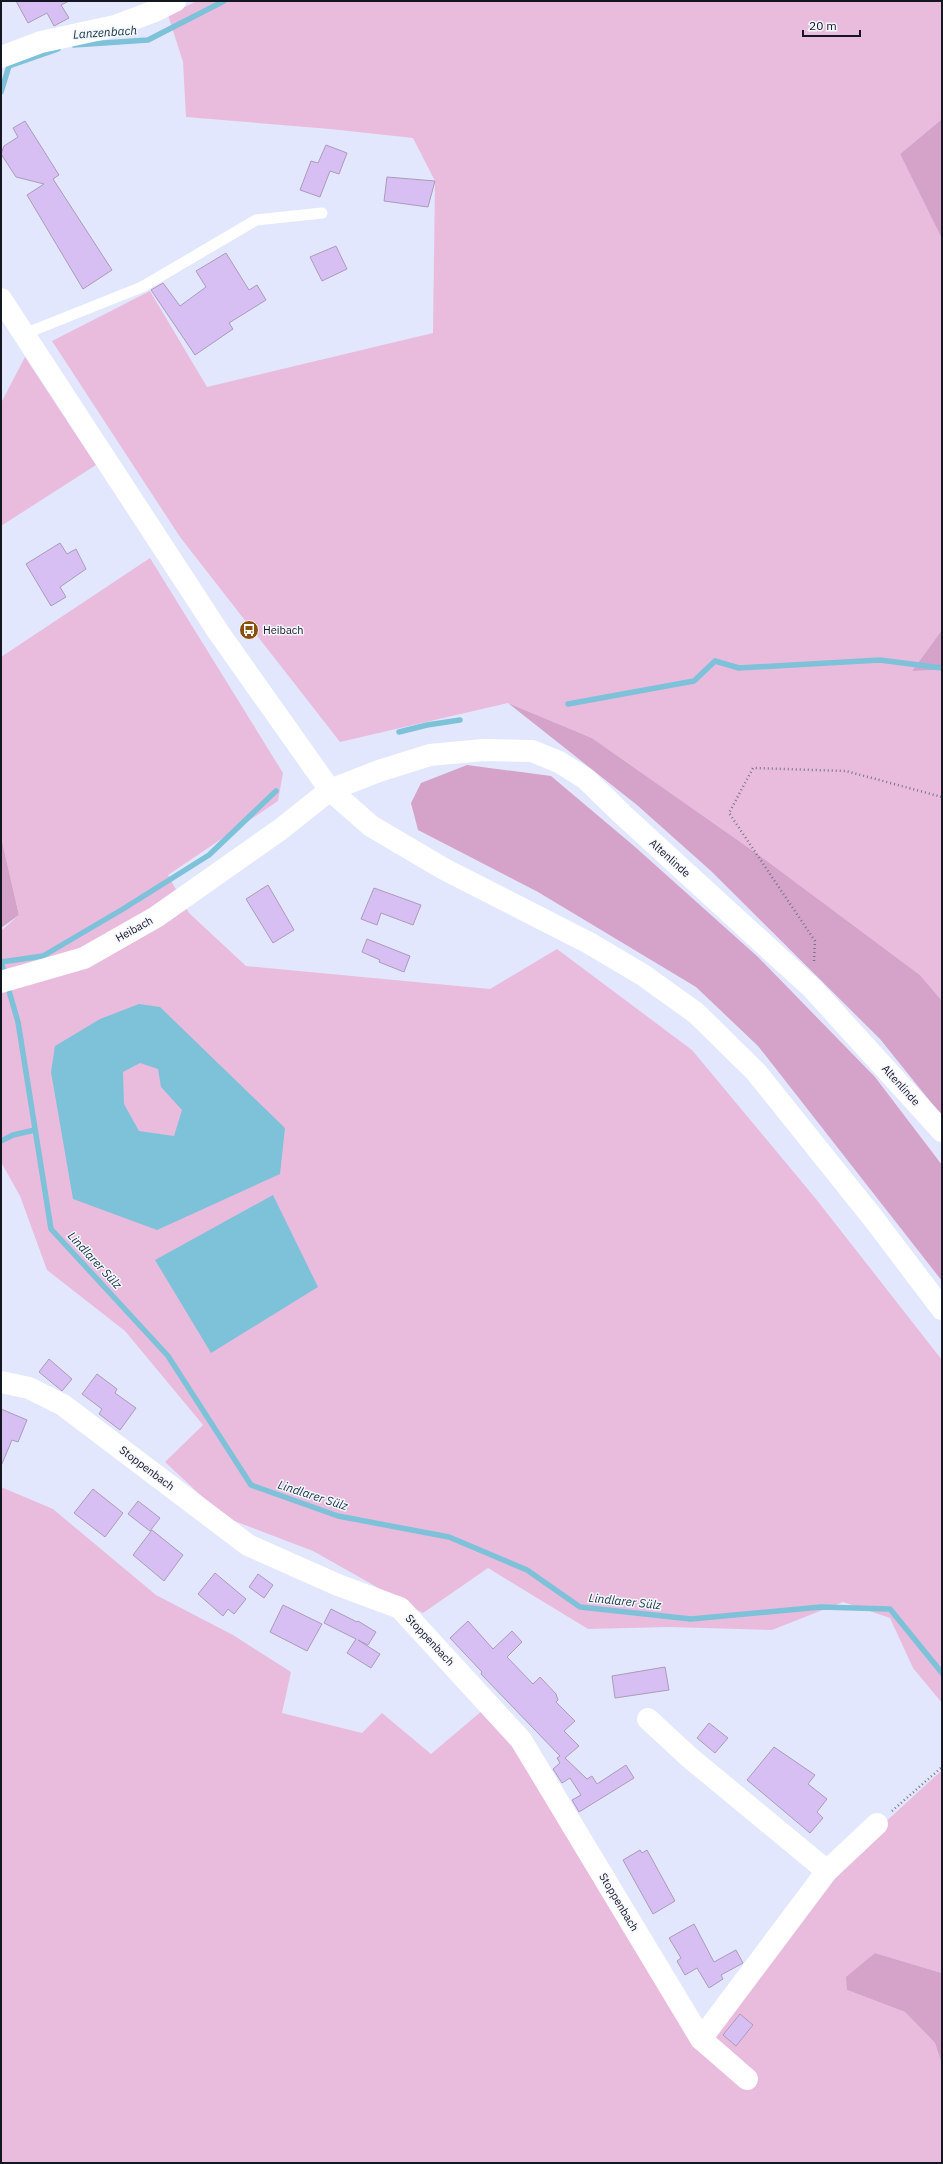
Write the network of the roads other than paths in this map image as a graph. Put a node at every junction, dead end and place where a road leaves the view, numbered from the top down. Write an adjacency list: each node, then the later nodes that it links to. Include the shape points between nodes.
1 (175, 1): 2 (street, via 116,26 41,42)
2 (1, 57)
3 (322, 213): 5 (lane, via 256,220 142,288)
4 (1, 299): 5 (street)
5 (30, 343): 6 (street, via 219,633)
6 (330, 790): 7 (street, Heibach, via 281,829 156,917 84,958); 8 (street, Altenlinde, via 430,755 484,750 532,751 559,762 586,779 812,988); 9 (street, via 371,826 444,869 589,943 643,975 696,1013 756,1072)
7 (10, 979)
8 (942, 1130)
9 (942, 1309)
10 (1, 1382): 14 (street, Stoppenbach, via 29,1388 63,1405 248,1545 338,1585 400,1608 521,1740)
11 (648, 1719): 13 (street, via 688,1757)
12 (877, 1824): 13 (street)
13 (827, 1872): 14 (street)
14 (701, 2039): 15 (street, Stoppenbach)
15 (747, 2079)

